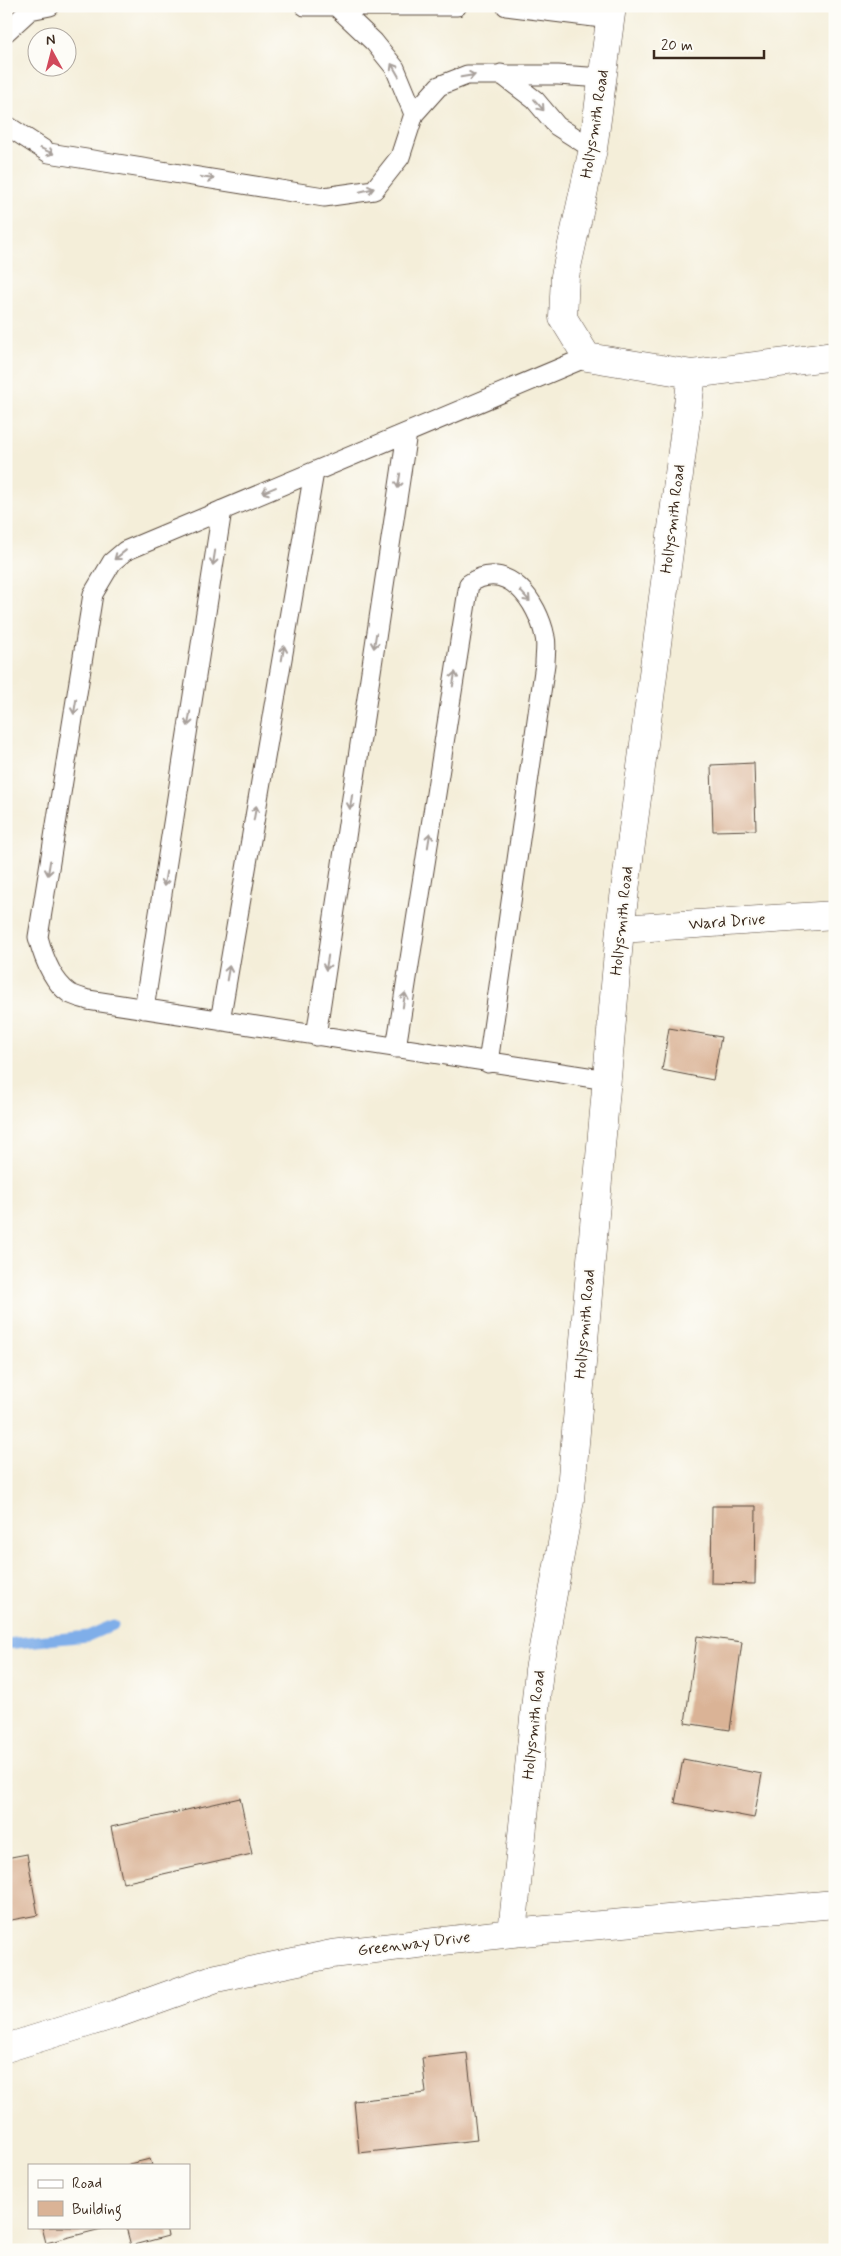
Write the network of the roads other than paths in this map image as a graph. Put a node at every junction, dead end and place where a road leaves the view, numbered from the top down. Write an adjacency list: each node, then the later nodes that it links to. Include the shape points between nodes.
1 (50, 6): 7 (lane, via 30,10)
2 (306, 6): 5 (lane)
3 (456, 6): 5 (lane)
4 (506, 6): 6 (lane)
5 (337, 7): 10 (lane, one-way to 5, via 395,68 374,42)
6 (611, 13): 9 (street, Hollysmith Road)
7 (6, 32)
8 (501, 74): 9 (lane); 10 (lane, one-way to 8, via 439,86 467,75); 12 (lane, one-way to 12, via 535,100 556,126)
9 (603, 78): 12 (street, Hollysmith Road)
10 (414, 114): 11 (lane, one-way to 10, via 49,153 324,197 374,190 400,157)
11 (6, 125)
12 (593, 149): 14 (street, Hollysmith Road, via 565,276 563,318)
13 (835, 356): 15 (street)
14 (587, 357): 15 (street); 16 (lane)
15 (692, 374): 20 (street, Hollysmith Road)
16 (406, 432): 17 (lane); 23 (lane, one-way to 23)
17 (314, 472): 18 (lane, one-way to 18); 22 (lane, one-way to 17)
18 (222, 510): 21 (lane, one-way to 21); 21 (lane, one-way to 21, via 125,551 112,562 93,594 38,937 44,958 69,993 88,1000)
19 (835, 915): 20 (street, Ward Drive)
20 (620, 929): 26 (street, Hollysmith Road)
21 (144, 1009): 22 (lane)
22 (220, 1021): 23 (lane)
23 (316, 1036): 24 (lane)
24 (396, 1048): 25 (lane); 25 (lane, one-way to 25, via 470,584 488,574 499,575 508,578 530,601 546,638 545,664)
25 (488, 1063): 26 (lane)
26 (607, 1080): 28 (street, Hollysmith Road, via 570,1500 539,1670)
27 (835, 1904): 28 (street, Greenway Drive)
28 (512, 1934): 29 (street, Greenway Drive, via 332,1954 216,1978 116,2014)
29 (6, 2048)

